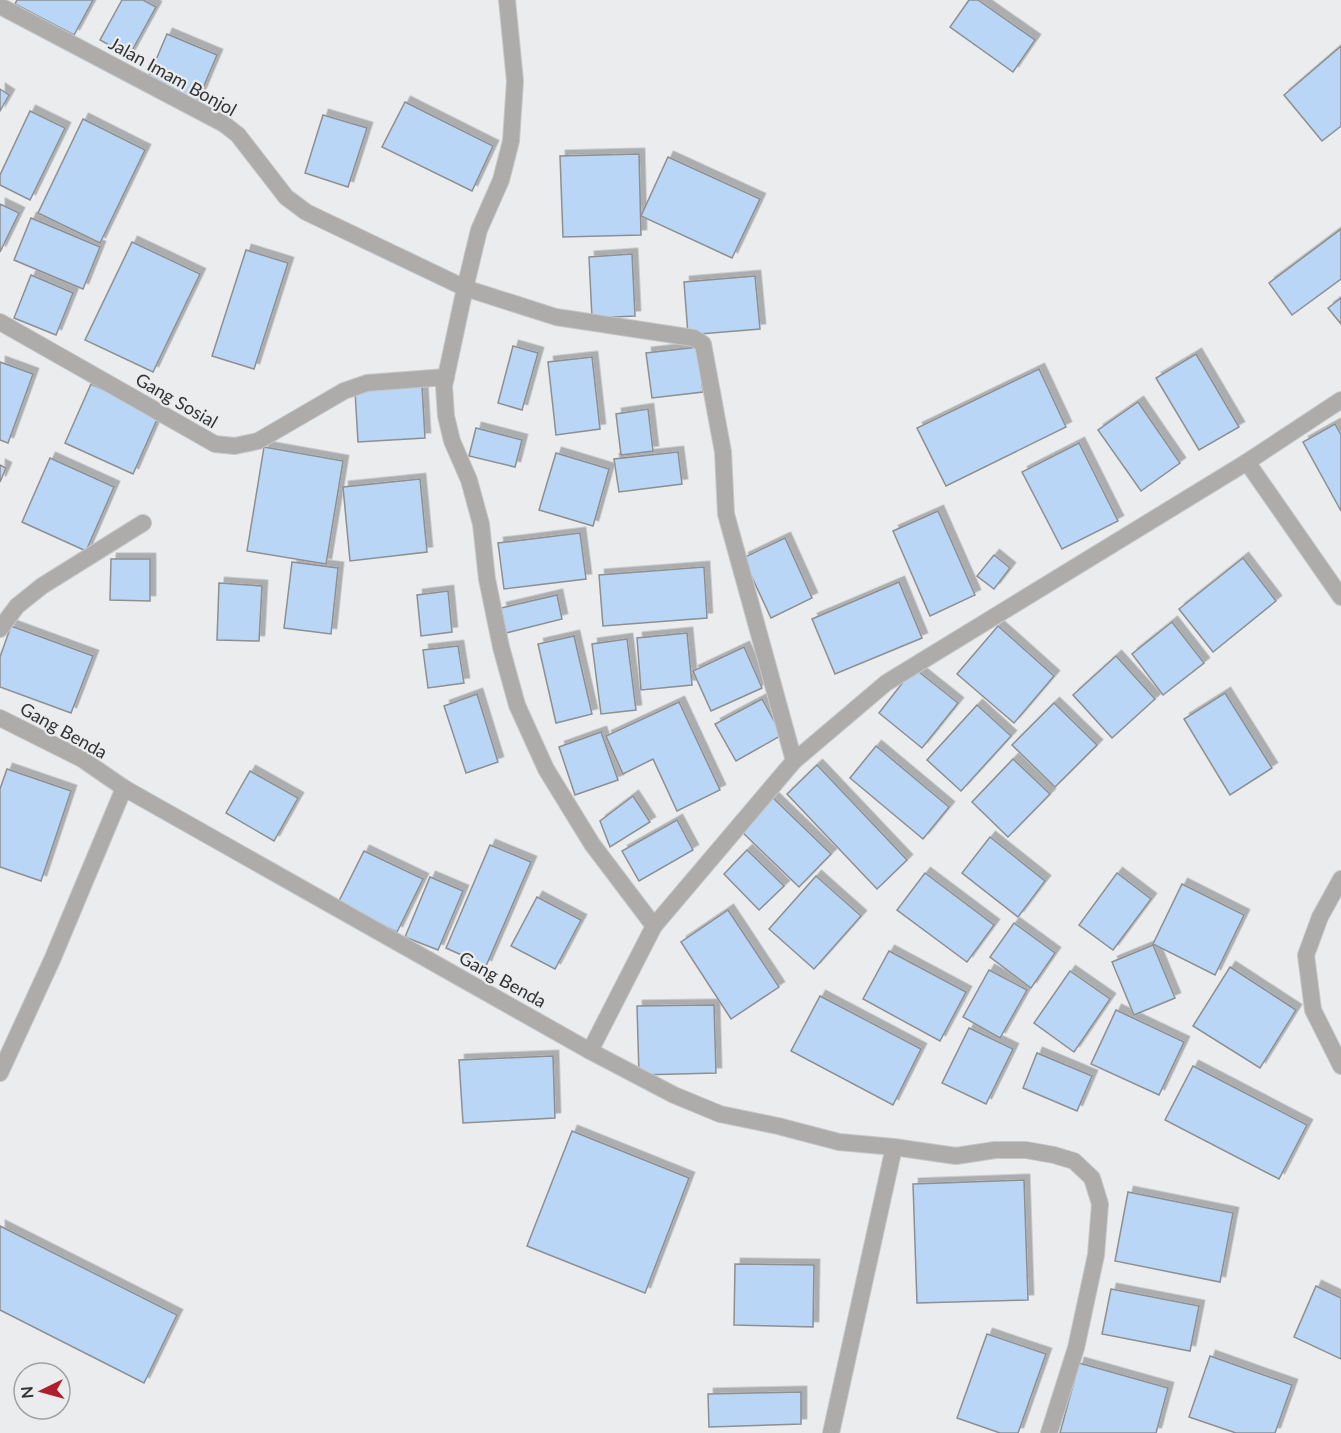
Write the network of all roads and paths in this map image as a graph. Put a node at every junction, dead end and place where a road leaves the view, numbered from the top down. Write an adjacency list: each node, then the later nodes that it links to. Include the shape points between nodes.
1 (507, 0): 3 (street, via 515,81 511,141 501,180 479,230)
2 (0, 6): 3 (street, Jalan Imam Bonjol, via 224,124 238,135 286,197 306,212)
3 (465, 288): 5 (street); 12 (street, Jalan Imam Bonjol, via 556,317 694,338 703,344 723,452 726,514)
4 (0, 322): 5 (street, Gang Sosial, via 215,444 235,446 258,441 344,391 367,383)
5 (446, 376): 15 (street, via 446,416 481,524 489,591 517,705 546,769 592,844)
6 (1341, 400): 7 (street)
7 (1247, 462): 9 (street); 12 (street, via 886,683)
8 (143, 523): 10 (street, via 42,586 17,606)
9 (1341, 597)
10 (0, 629)
11 (0, 718): 13 (street, Gang Benda, via 82,759)
12 (794, 761): 15 (street)
13 (124, 788): 16 (street, Gang Benda); 18 (street)
14 (1341, 879): 17 (street, via 1320,917 1306,955 1313,1010)
15 (654, 926): 16 (street)
16 (590, 1051): 19 (street, Gang Benda, via 720,1114 839,1142)
17 (1341, 1066)
18 (0, 1074)
19 (894, 1147): 20 (street); 21 (street, Gang Benda, via 956,1156 1026,1150 1074,1161 1092,1178 1100,1204 1096,1255 1073,1359)
20 (831, 1433)
21 (1049, 1433)

